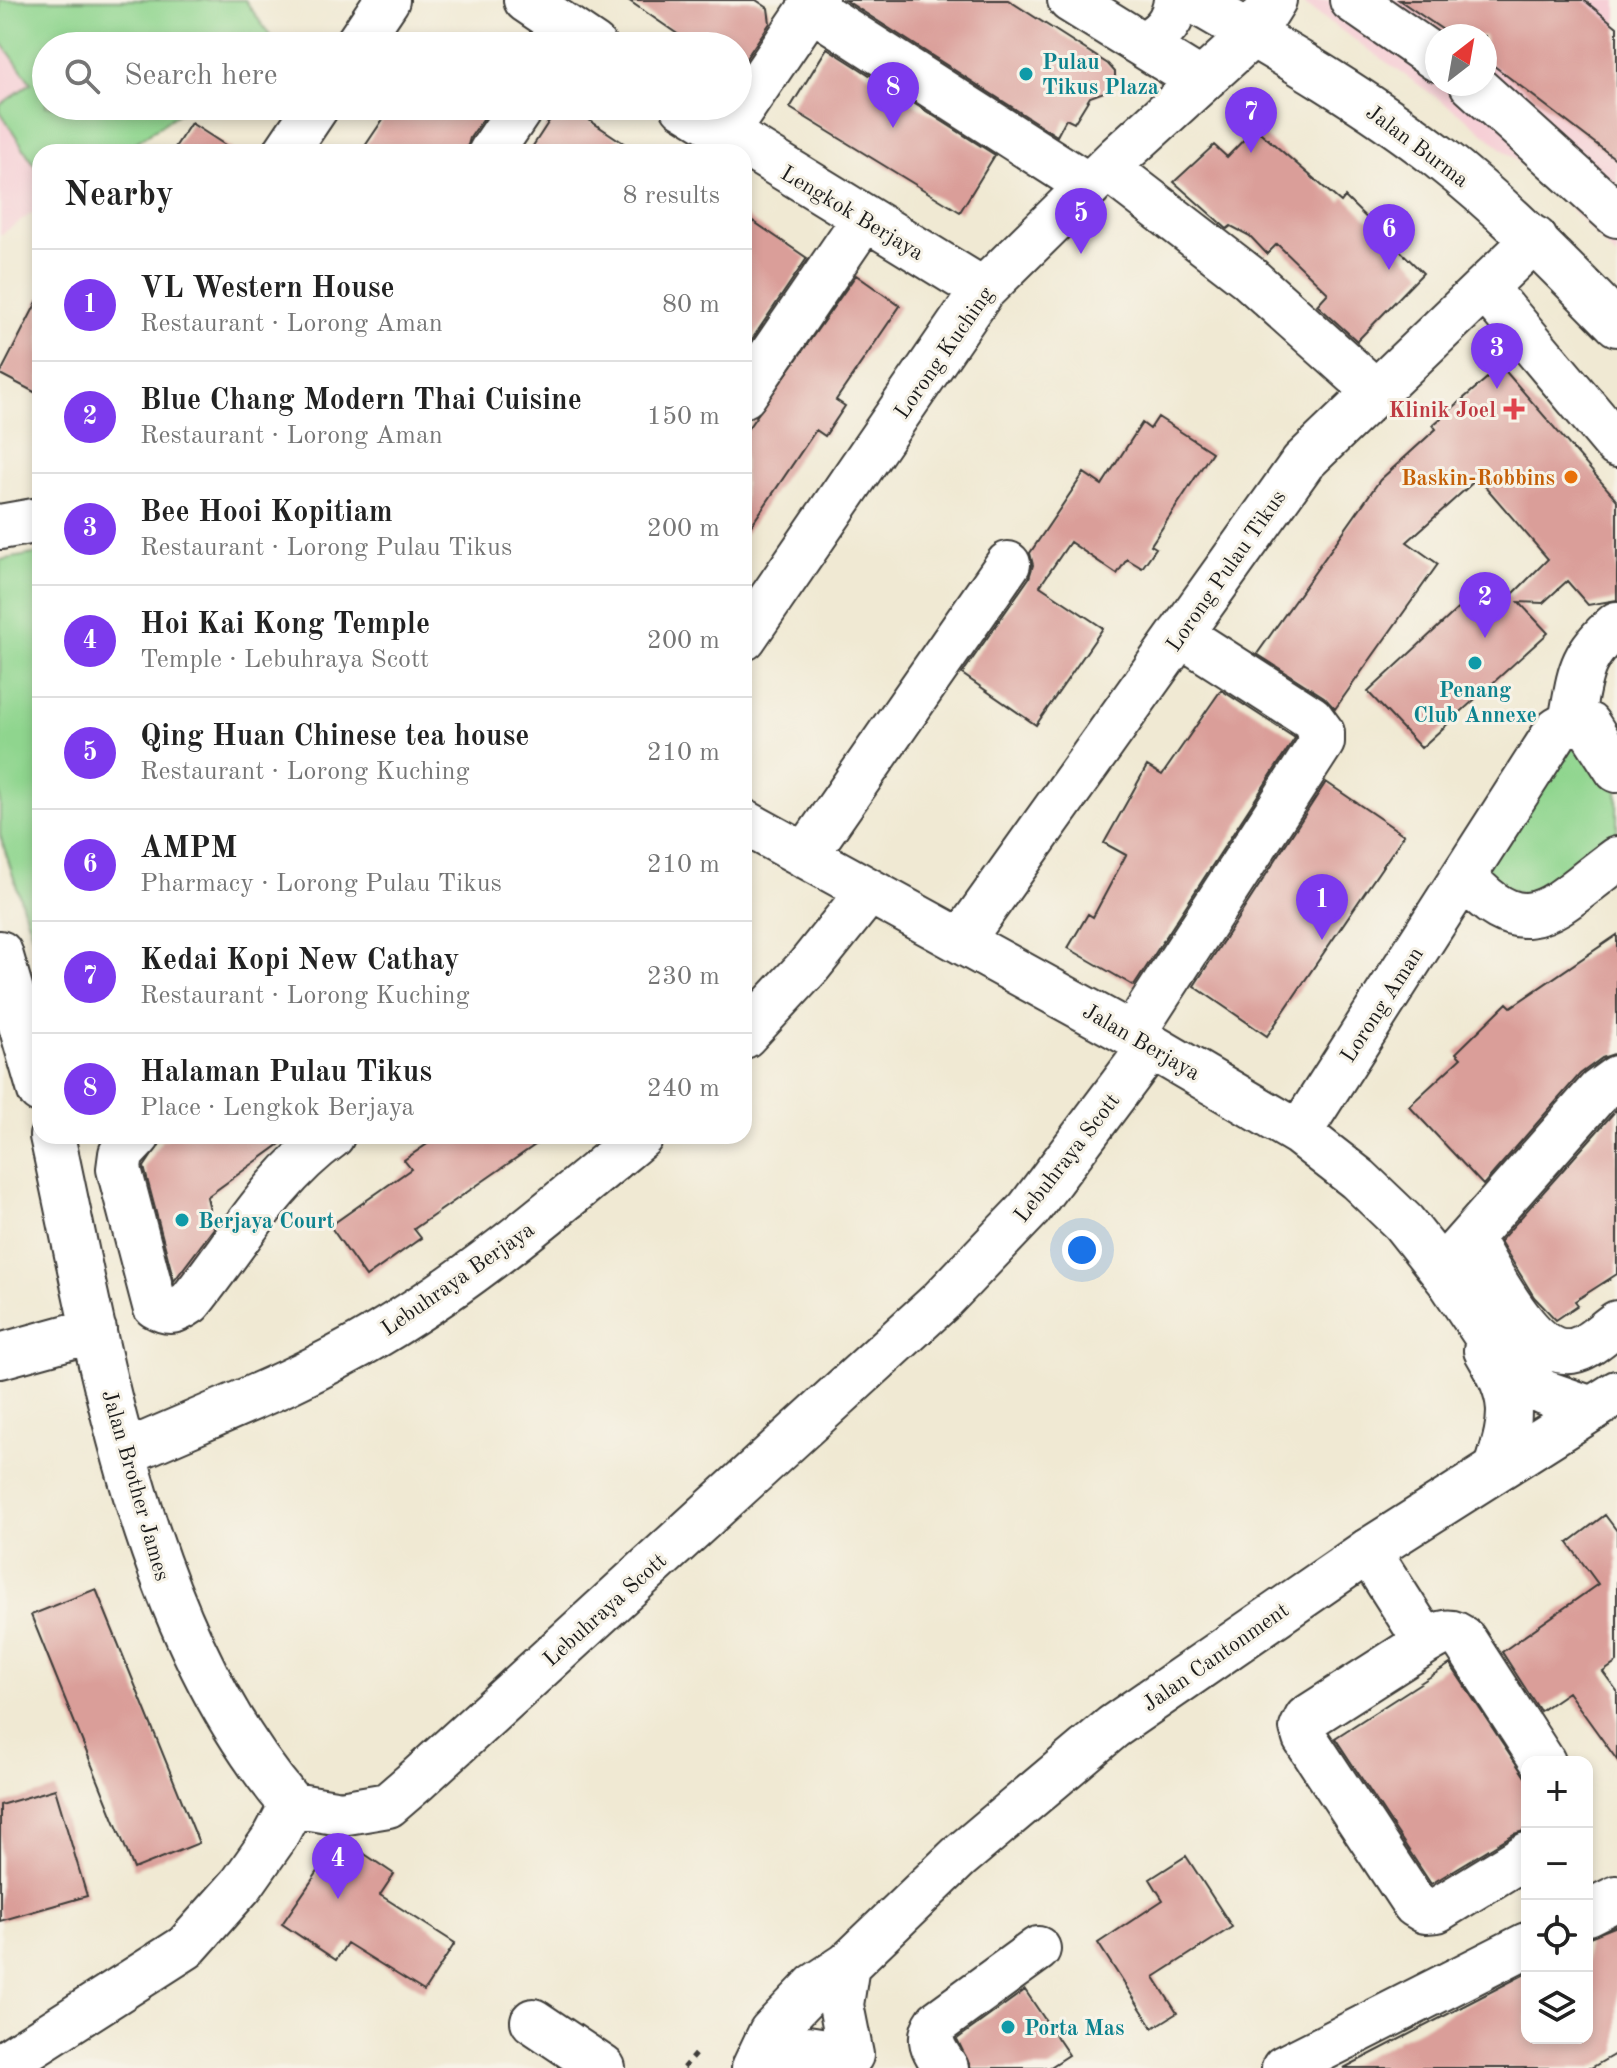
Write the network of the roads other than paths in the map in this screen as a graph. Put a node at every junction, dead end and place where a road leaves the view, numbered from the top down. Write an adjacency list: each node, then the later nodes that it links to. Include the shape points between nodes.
1 (387, 0): 9 (street)
2 (526, 0): 10 (street)
3 (1070, 0): 11 (street)
4 (1176, 0): 11 (street, via 1170,21 1157,37)
5 (1193, 0): 8 (street, Jalan Burma)
6 (1352, 0): 12 (street)
7 (803, 6): 13 (street); 24 (street)
8 (1263, 17): 14 (street, Lorong Kuching); 27 (street, Jalan Burma)
9 (365, 32)
10 (565, 32)
11 (1142, 44): 14 (street)
12 (1425, 51)
13 (752, 71)
14 (1201, 81): 24 (street, Lorong Kuching)
15 (1485, 96): 25 (street)
16 (308, 120): 20 (street)
17 (513, 120): 21 (street)
18 (679, 120): 19 (street, via 683,128)
19 (702, 134): 22 (street, Lengkok Berjaya)
20 (291, 144)
21 (496, 144)
22 (721, 144)
23 (752, 160): 26 (street, Lengkok Berjaya)
24 (1098, 177): 29 (street, Lorong Kuching); 32 (street, via 1247,276)
25 (1617, 215)
26 (864, 219): 29 (street, Lengkok Berjaya); 31 (street)
27 (1535, 239): 28 (street, Lorong Pulau Tikus); 30 (street, Jalan Burma)
28 (1485, 288): 32 (street, Lorong Pulau Tikus); 33 (street)
29 (983, 290): 38 (street, Lorong Kuching)
30 (1617, 324)
31 (752, 383)
32 (1375, 391): 39 (street, Lorong Pulau Tikus, via 1289,480)
33 (1617, 445)
34 (32, 521): 35 (street)
35 (0, 527)
36 (1008, 564): 43 (street)
37 (1617, 624): 40 (street, via 1582,663)
38 (752, 626)
39 (1180, 634): 47 (street, Lorong Pulau Tikus); 50 (street, Lebuhraya Scott, via 1311,718 1322,742)
40 (1571, 722): 41 (street, via 1588,725); 45 (street, Lorong Aman, via 1557,730)
41 (1617, 770)
42 (752, 826): 43 (street, Jalan Berjaya)
43 (805, 856): 46 (street, Jalan Berjaya)
44 (1617, 859): 45 (street, via 1538,916 1508,915)
45 (1464, 876): 53 (street, Lorong Aman)
46 (869, 891): 47 (street, Jalan Berjaya); 49 (street)
47 (962, 940): 50 (street, Jalan Berjaya)
48 (0, 953): 51 (street)
49 (752, 1027)
50 (1142, 1040): 53 (street, Jalan Berjaya); 69 (street, Lebuhraya Scott, via 1029,1209 941,1301 417,1780 388,1805 341,1813)
51 (32, 1063)
52 (1617, 1078): 58 (street, via 1599,1091)
53 (1299, 1133): 58 (street, Jalan Berjaya, via 1403,1222)
54 (54, 1144): 60 (street, Jalan Brother James)
55 (130, 1144): 56 (street, via 121,1154 119,1169 155,1306 165,1312 190,1302 279,1182)
56 (321, 1144)
57 (631, 1144): 64 (street, Lebuhraya Berjaya, via 492,1257 377,1335)
58 (1456, 1255): 59 (street, via 1544,1345 1563,1352 1578,1350); 61 (street, Jalan Berjaya)
59 (1617, 1323)
60 (94, 1330): 62 (street); 64 (street, Jalan Brother James)
61 (1483, 1331): 63 (street, Jalan Berjaya, via 1543,1392); 65 (street, Jalan Berjaya, via 1486,1350 1506,1383 1510,1412)
62 (0, 1356)
63 (1605, 1401): 65 (street, Jalan Cantonment)
64 (125, 1453): 69 (street, Jalan Brother James, via 163,1579 202,1662 261,1769)
65 (1497, 1468): 66 (street, Jalan Cantonment)
66 (1368, 1551): 67 (street); 75 (street, Jalan Cantonment, via 1113,1727 959,1857)
67 (1426, 1642): 68 (street, via 1445,1631 1464,1640); 70 (street, via 1307,1718 1305,1738 1415,1905 1425,1911 1437,1910)
68 (1539, 1756)
69 (292, 1805): 78 (street, via 242,1884 186,1947)
70 (1521, 1859)
71 (1617, 1898): 72 (street)
72 (1593, 1910)
73 (1521, 1948): 79 (street)
74 (1038, 1949): 82 (street, via 931,2031 931,2044)
75 (847, 1965): 77 (street, Jalan Cantonment, via 841,2005); 81 (street, Jalan Cantonment, via 815,1986 771,2032)
76 (533, 2021): 80 (street)
77 (856, 2062): 81 (street, Jalan Cantonment, via 807,2048)
78 (0, 2066)
79 (1295, 2066)
80 (603, 2068)
81 (757, 2068)
82 (946, 2068)

